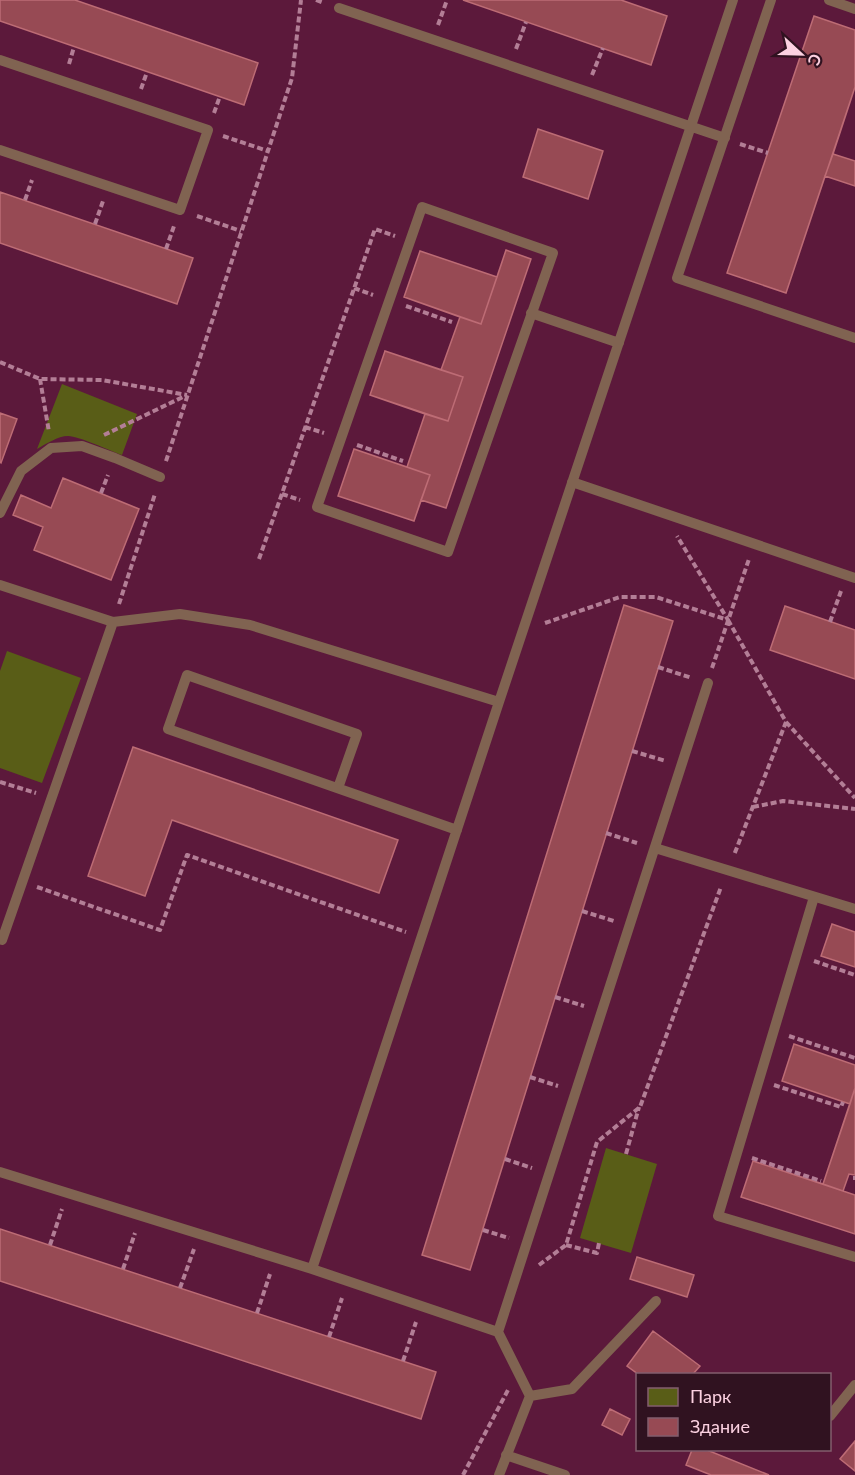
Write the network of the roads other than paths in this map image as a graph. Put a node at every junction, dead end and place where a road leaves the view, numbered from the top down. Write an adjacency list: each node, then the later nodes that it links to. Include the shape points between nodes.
1 (733, 0): 7 (lane)
2 (771, 0): 8 (lane)
3 (829, 0): 5 (lane)
4 (339, 8): 7 (lane)
5 (855, 9)
6 (0, 60): 9 (lane, via 208,130 180,210)
7 (690, 127): 8 (lane); 12 (lane)
8 (724, 138): 11 (lane, via 677,278)
9 (0, 150)
10 (531, 313): 10 (lane, via 552,253 422,207 317,507 448,552); 12 (lane)
11 (855, 338)
12 (619, 343): 14 (lane)
13 (160, 477): 15 (lane, via 81,446 51,448 21,471)
14 (572, 482): 16 (lane); 20 (lane)
15 (1, 509)
16 (851, 576)
17 (0, 585): 18 (lane)
18 (113, 622): 20 (lane, via 180,614 250,625); 26 (lane)
19 (708, 683): 23 (lane)
20 (499, 702): 22 (lane)
21 (338, 789): 21 (lane, via 168,729 187,675 357,734); 22 (lane)
22 (457, 830): 29 (lane)
23 (655, 848): 24 (lane); 31 (lane)
24 (814, 897): 25 (lane); 28 (lane, via 718,1216)
25 (855, 909)
26 (0, 939)
27 (0, 1172): 29 (lane)
28 (855, 1257)
29 (312, 1269): 31 (lane)
30 (656, 1301): 33 (lane, via 572,1389)
31 (498, 1332): 33 (lane)
32 (855, 1385): 34 (lane)
33 (530, 1396): 35 (lane)
34 (831, 1415)
35 (506, 1455): 36 (lane); 37 (lane)
36 (499, 1475)
37 (565, 1475)

